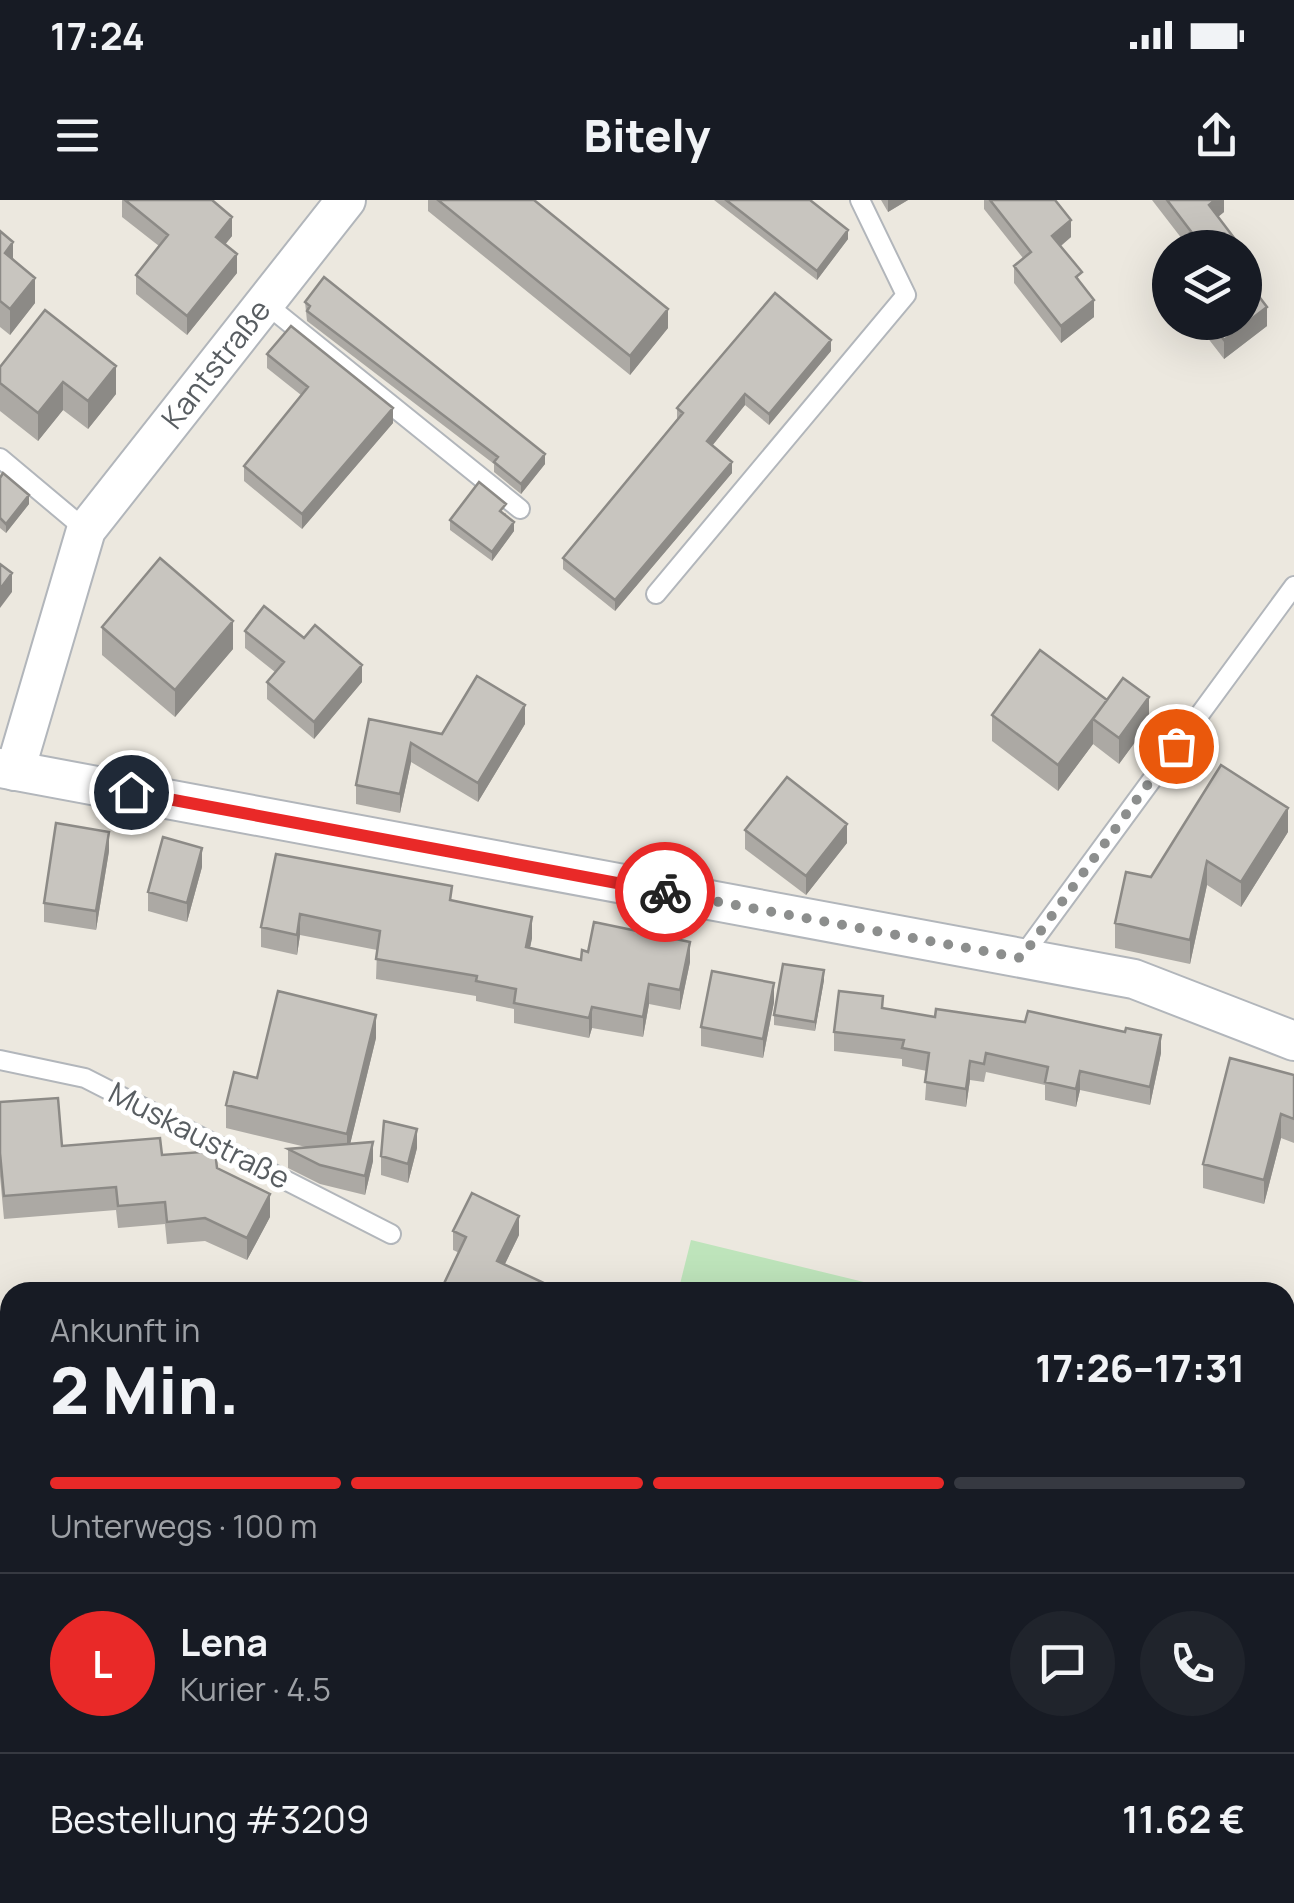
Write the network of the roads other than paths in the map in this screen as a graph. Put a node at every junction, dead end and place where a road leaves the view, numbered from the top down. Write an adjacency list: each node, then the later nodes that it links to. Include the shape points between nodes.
1 (346, 200): 3 (street, Kantstraße)
2 (860, 200): 8 (lane, via 906,295)
3 (266, 304): 5 (lane); 6 (street, Kantstraße)
4 (0, 458): 6 (lane)
5 (520, 509)
6 (86, 530): 9 (street, Kantstraße)
7 (1294, 586): 10 (lane)
8 (656, 594)
9 (8, 770): 10 (street)
10 (1021, 958): 11 (street, via 1134,979)
11 (1294, 1042)
12 (0, 1060): 13 (lane, Muskaustraße, via 84,1078)
13 (391, 1234)

